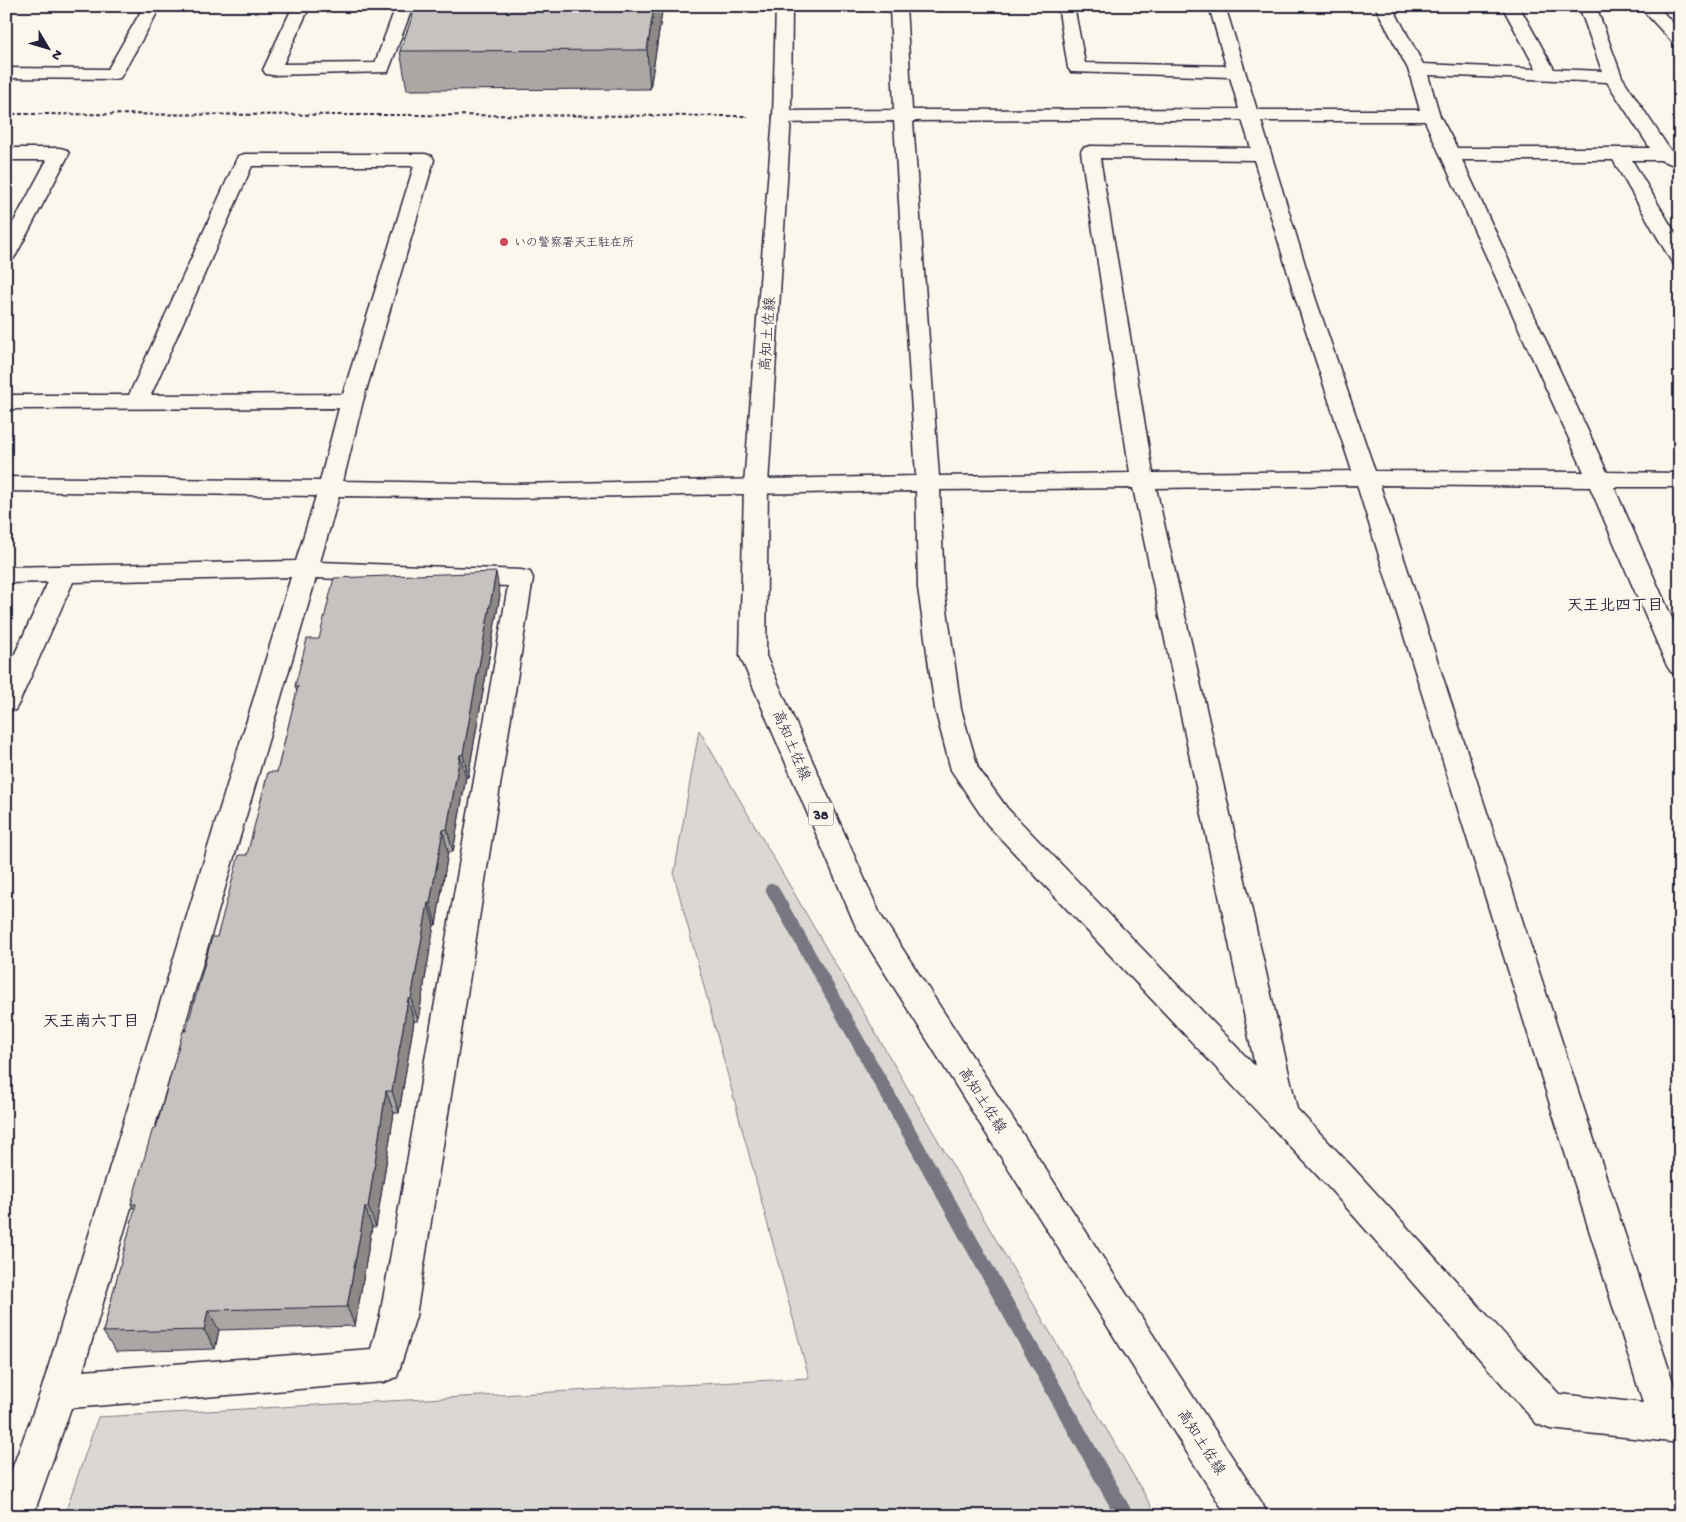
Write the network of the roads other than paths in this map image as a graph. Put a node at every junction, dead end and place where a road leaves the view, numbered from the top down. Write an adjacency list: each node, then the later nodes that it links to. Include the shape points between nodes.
1 (154, 6): 15 (street, via 114,74)
2 (302, 6): 3 (street, via 272,70 382,68)
3 (404, 6)
4 (784, 6): 21 (street, 高知土佐線 / 38)
5 (898, 6): 19 (street)
6 (1066, 6): 14 (street, via 1077,68)
7 (1217, 6): 14 (street)
8 (1383, 6): 13 (street)
9 (1510, 6): 16 (street)
10 (1588, 6): 17 (street)
11 (1647, 6): 12 (street)
12 (1680, 40)
13 (1417, 69): 16 (street); 20 (street)
14 (1238, 72): 18 (street)
15 (6, 73)
16 (1547, 73): 17 (street)
17 (1614, 77): 26 (street)
18 (1249, 114): 19 (street); 20 (street); 24 (street)
19 (903, 116): 21 (street); 37 (street)
20 (1431, 116): 25 (street)
21 (782, 117): 38 (street, 高知土佐線 / 38)
22 (1619, 153): 25 (street); 26 (street); 28 (street)
23 (6, 154): 27 (street, via 60,154)
24 (1261, 154): 32 (street); 35 (street, via 1090,152)
25 (1450, 154): 33 (street)
26 (1672, 158)
27 (6, 255)
28 (1680, 259)
29 (137, 401): 30 (street); 30 (street, via 245,160 425,160); 31 (street)
30 (352, 401): 39 (street)
31 (6, 402)
32 (1366, 478): 33 (street); 35 (street); 47 (street)
33 (1599, 480): 34 (street); 43 (street)
34 (1680, 480)
35 (1143, 481): 37 (street); 45 (street)
36 (6, 484): 39 (street)
37 (928, 484): 38 (street); 45 (street, via 931,588 948,709 965,770 997,816)
38 (756, 485): 39 (street, via 515,491); 49 (street, 高知土佐線 / 38, via 753,656 867,919)
39 (330, 488): 40 (street)
40 (304, 570): 42 (street); 46 (street); 46 (street, via 521,578 398,1316 384,1365)
41 (6, 575): 42 (street)
42 (64, 575): 44 (street)
43 (1680, 666)
44 (6, 703)
45 (1282, 1116): 47 (street, via 1550,1411)
46 (59, 1391): 48 (street)
47 (1674, 1424)
48 (14, 1516)
49 (1249, 1516)

